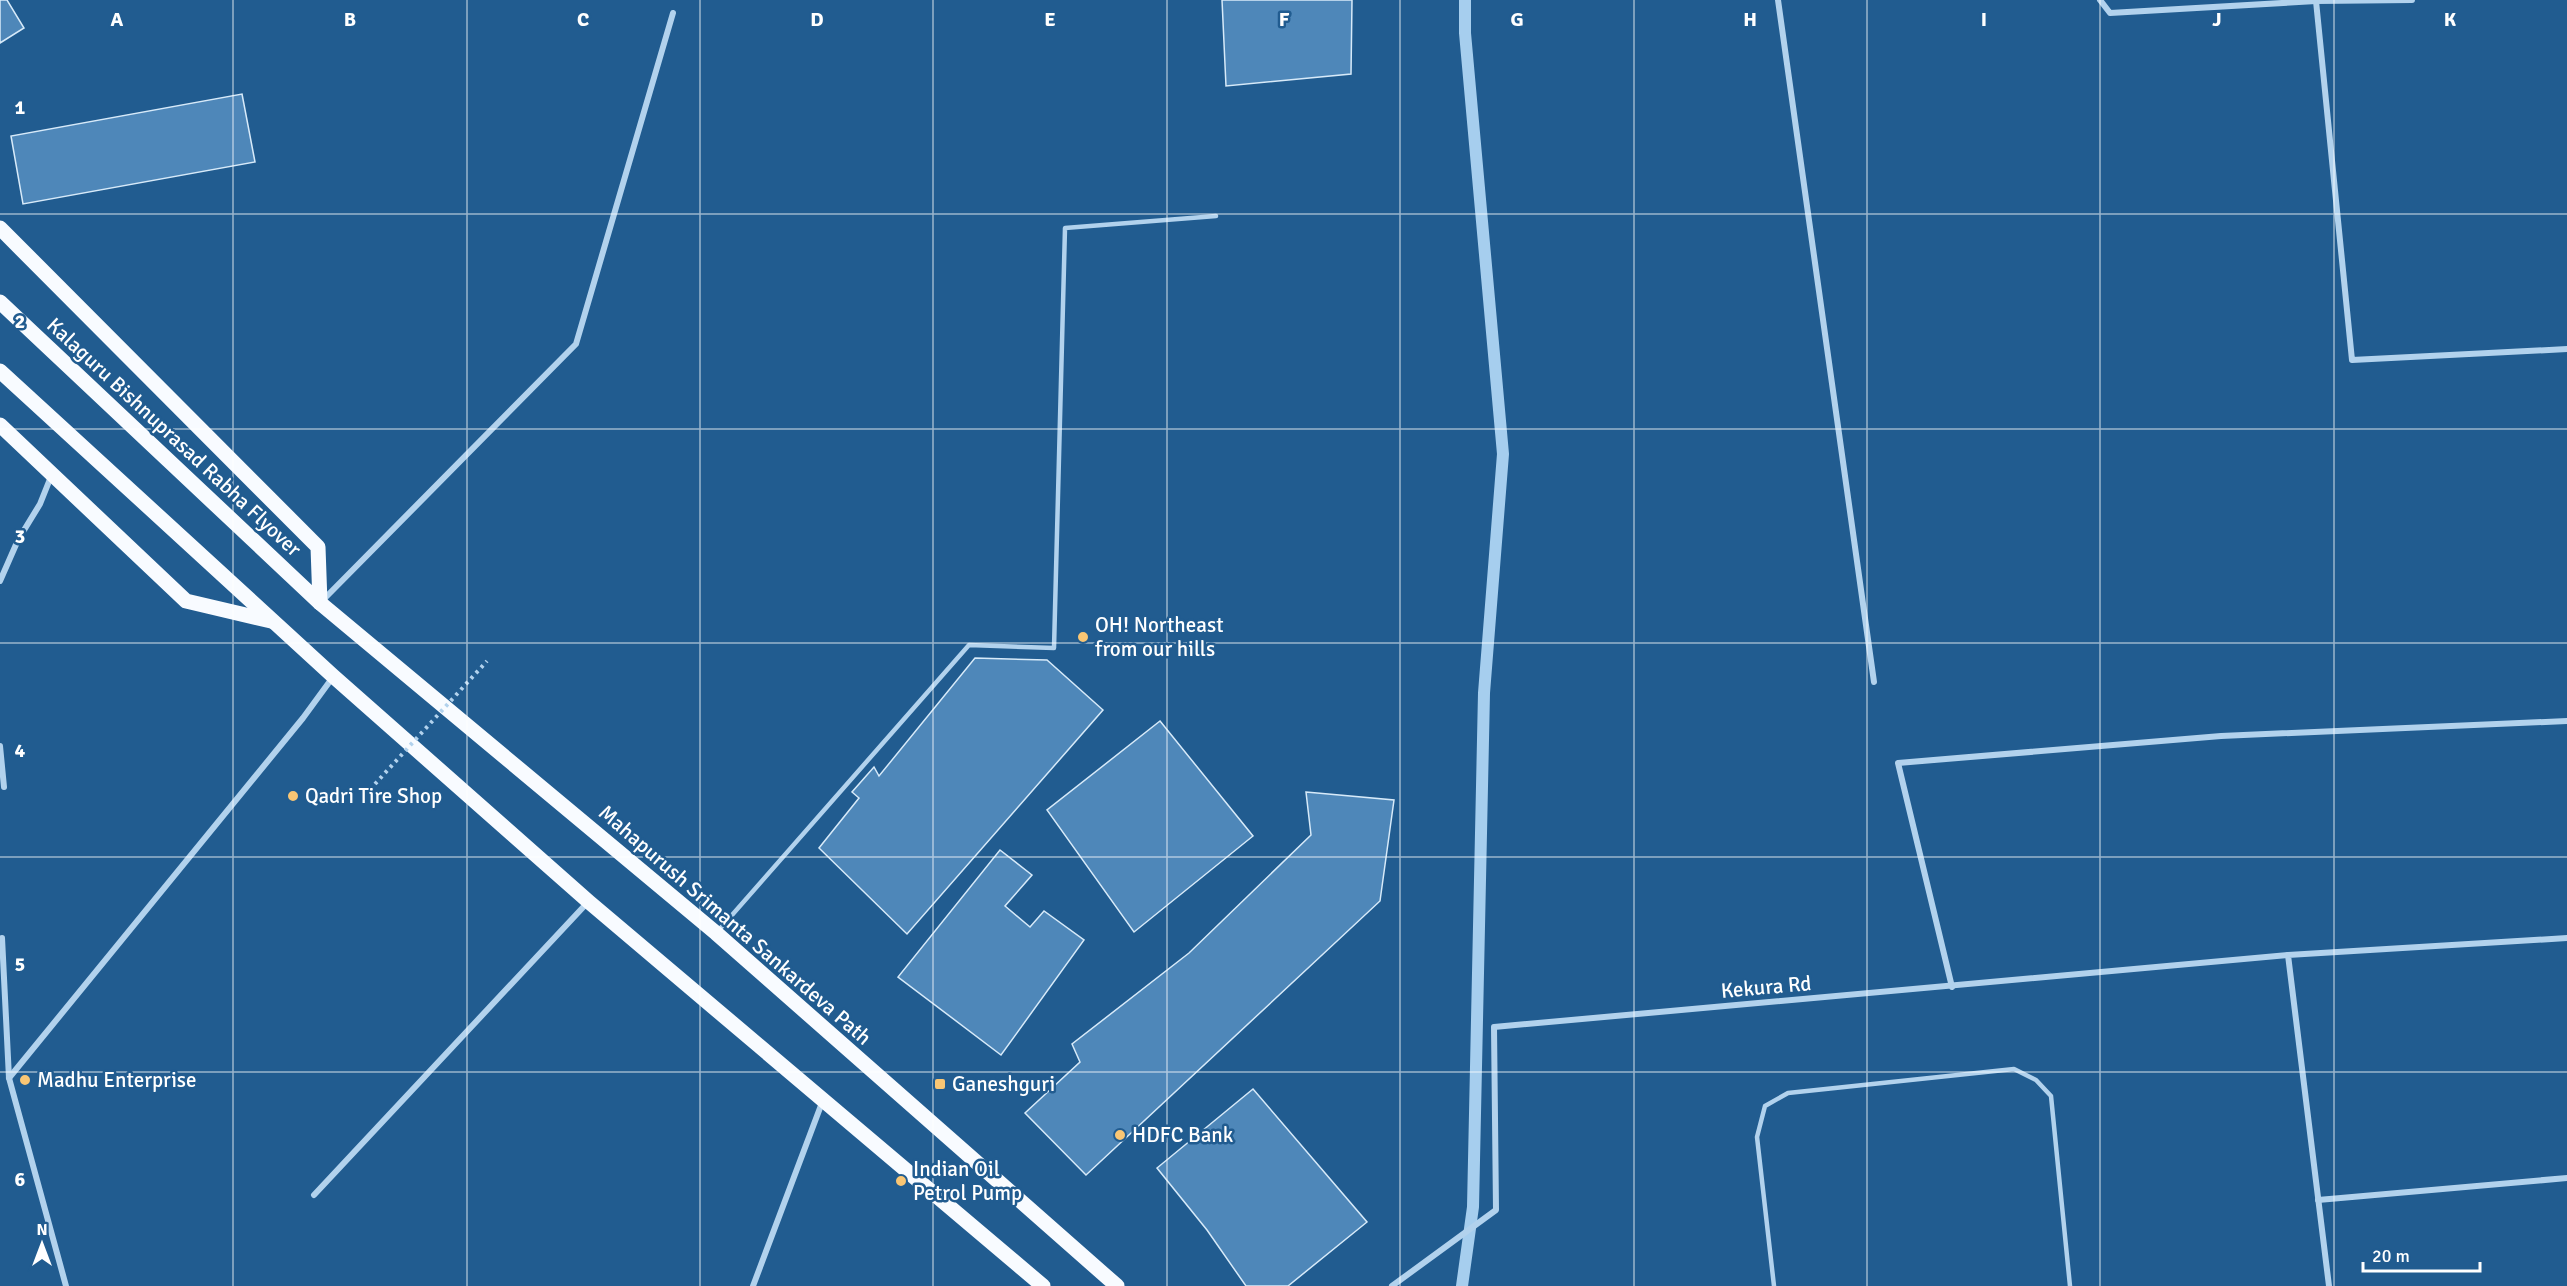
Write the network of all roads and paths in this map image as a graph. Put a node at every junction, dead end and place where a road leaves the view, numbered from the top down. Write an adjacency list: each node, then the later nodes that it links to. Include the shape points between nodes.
1 (1778, 0): 18 (street)
2 (2100, 0): 4 (street, via 2110,13)
3 (2412, 0): 4 (street)
4 (2316, 2): 9 (street, via 2352,360)
5 (673, 13): 14 (street, via 576,344)
6 (1216, 216): 24 (lane, via 1065,228 1054,648 969,645)
7 (0, 228): 14 (main road, via 318,548)
8 (0, 302): 14 (main road, Kalaguru Bishnuprasad Rabha Flyover)
9 (2567, 349)
10 (0, 371): 15 (main road)
11 (0, 425): 12 (main road)
12 (52, 473): 13 (street); 15 (main road, via 186,601)
13 (0, 581)
14 (320, 603): 24 (main road, Mahapurush Srimanta Sankardeva Path)
15 (273, 622): 17 (main road)
16 (487, 662): 21 (path, bridge)
17 (333, 676): 23 (main road); 29 (street)
18 (1874, 682)
19 (2567, 721): 28 (street, via 2220,736 1898,763)
20 (0, 746): 22 (street)
21 (375, 784)
22 (4, 787)
23 (589, 902): 30 (main road); 32 (street)
24 (716, 933): 37 (main road, Mahapurush Srimanta Sankardeva Path)
25 (2, 938): 29 (street)
26 (2567, 938): 27 (street, Kekura Rd)
27 (2288, 955): 28 (street, Kekura Rd); 33 (street)
28 (1952, 987): 38 (street, Kekura Rd, via 1494,1027 1496,1210)
29 (9, 1078): 34 (street)
30 (823, 1099): 35 (street); 36 (main road)
31 (2567, 1178): 33 (street)
32 (314, 1195)
33 (2318, 1200): 41 (street)
34 (66, 1286)
35 (753, 1286)
36 (1043, 1286)
37 (1117, 1286)
38 (1392, 1286)
39 (1774, 1286): 40 (lane, via 1757,1137 1765,1107 1788,1093 2014,1069 2036,1080 2051,1096)
40 (2070, 1286)
41 (2329, 1286)

